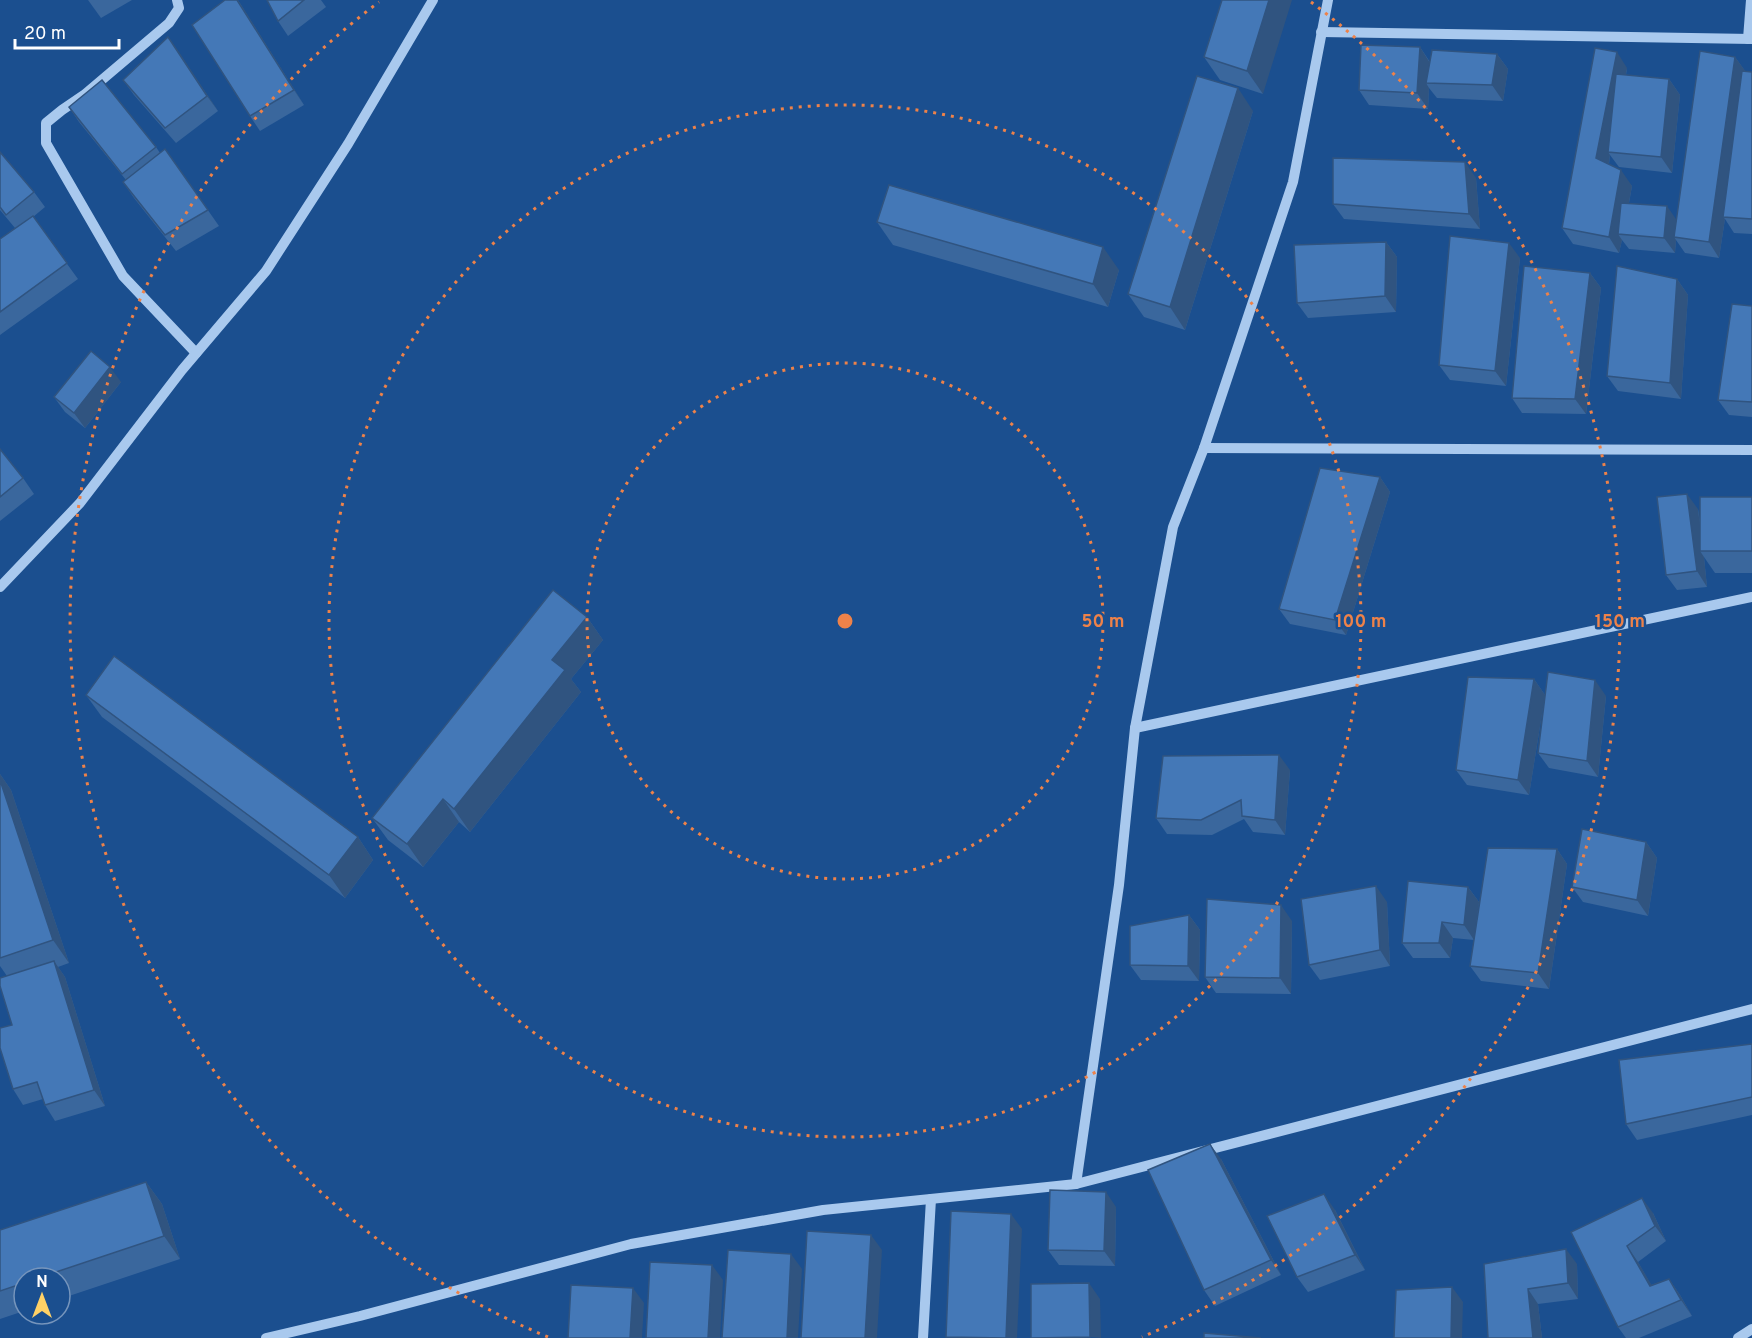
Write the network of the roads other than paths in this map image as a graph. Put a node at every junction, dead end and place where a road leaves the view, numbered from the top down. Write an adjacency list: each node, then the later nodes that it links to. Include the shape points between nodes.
1 (177, 0): 7 (street, via 179,8 169,23 46,123 46,143 123,276)
2 (433, 0): 7 (street, via 348,144 266,271)
3 (1328, 0): 5 (street)
4 (1751, 0): 6 (street)
5 (1321, 32): 6 (street); 8 (street, via 1293,182)
6 (1750, 39)
7 (196, 353): 10 (street, via 80,503)
8 (1204, 448): 9 (street); 12 (street, via 1173,527)
9 (1752, 450)
10 (0, 587)
11 (1752, 597): 12 (street)
12 (1135, 728): 14 (street, via 1119,885)
13 (1752, 1009): 14 (street)
14 (1076, 1184): 15 (street)
15 (931, 1199): 17 (street, via 823,1210 631,1244); 18 (street)
16 (1752, 1329): 19 (street)
17 (266, 1338)
18 (923, 1338)
19 (1738, 1338)

